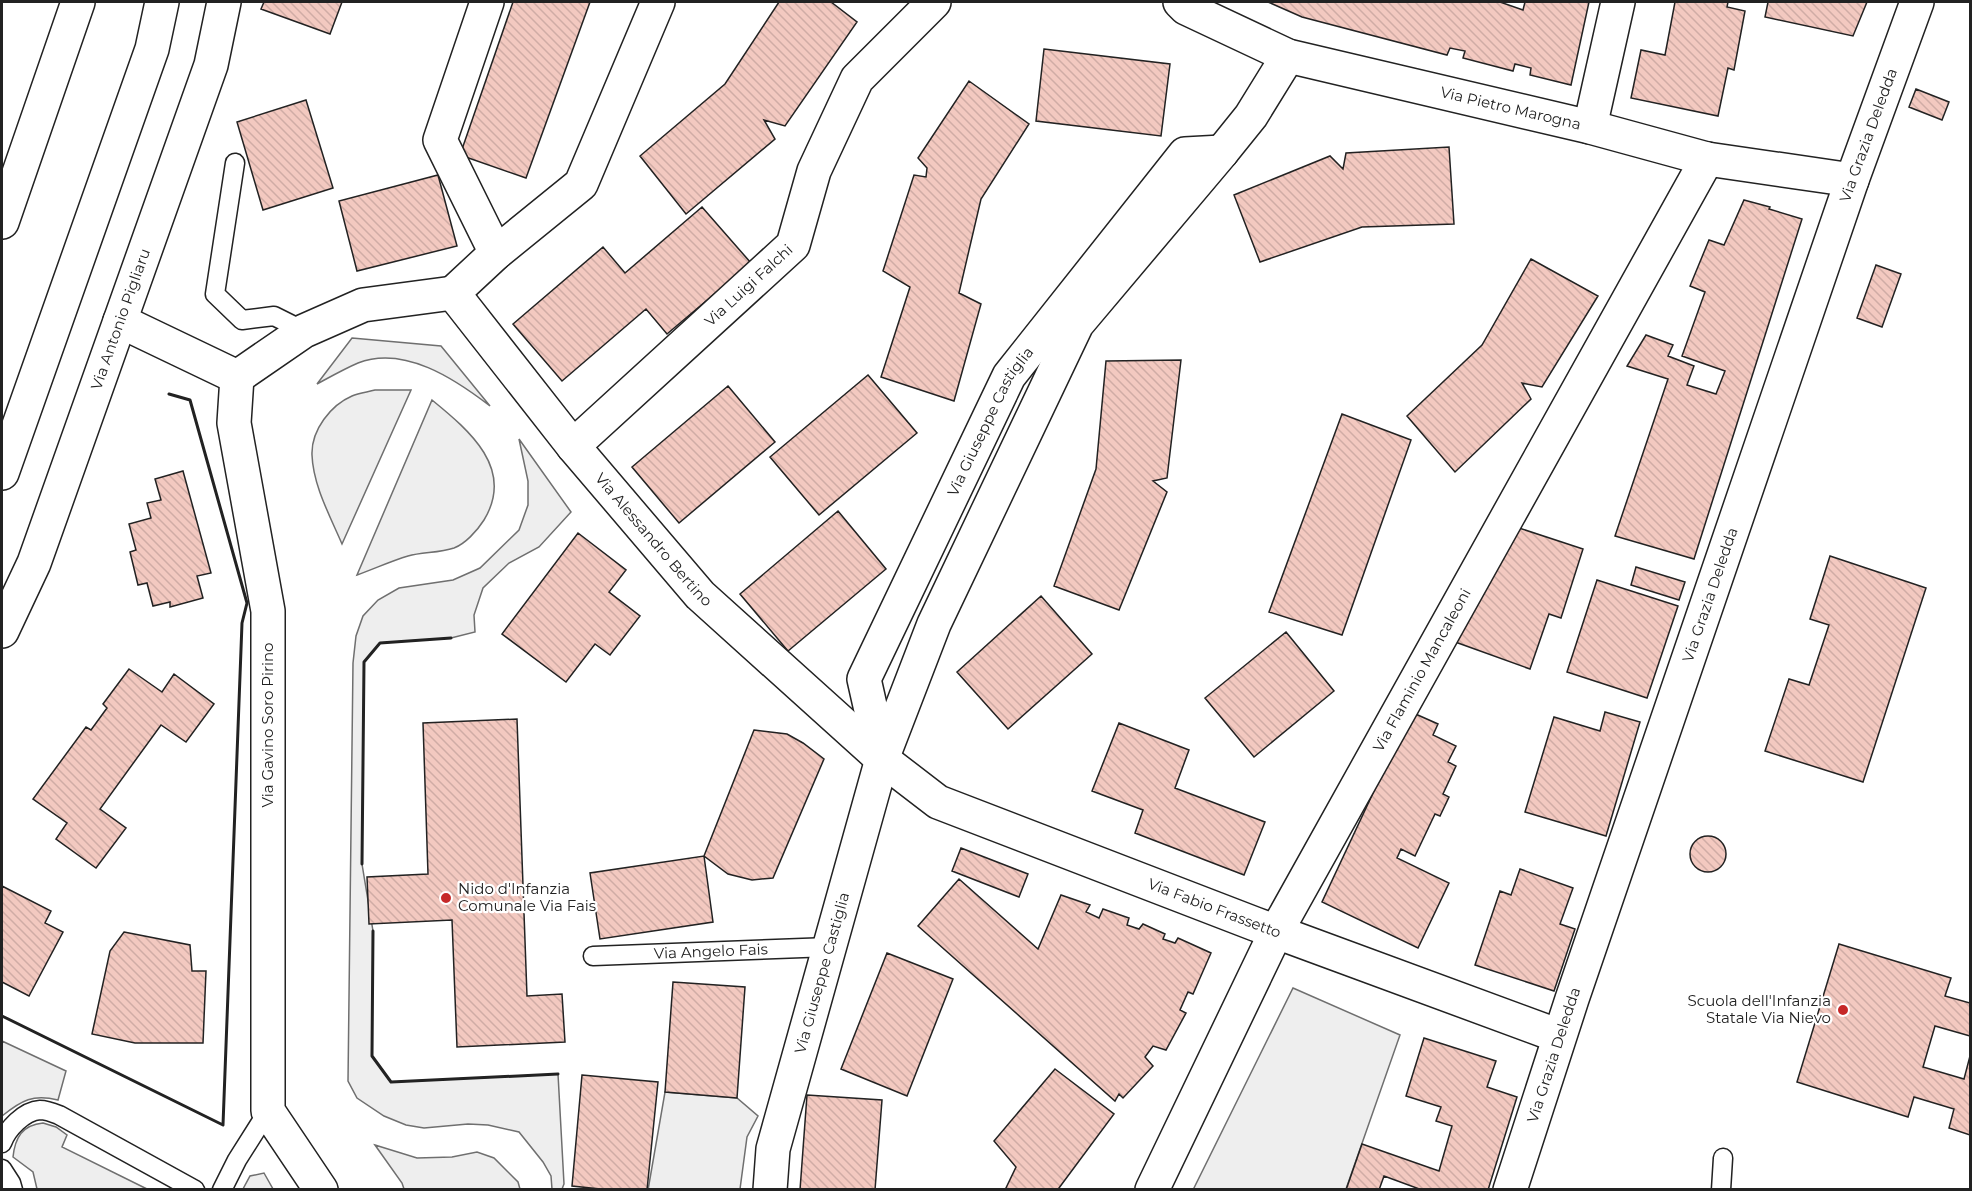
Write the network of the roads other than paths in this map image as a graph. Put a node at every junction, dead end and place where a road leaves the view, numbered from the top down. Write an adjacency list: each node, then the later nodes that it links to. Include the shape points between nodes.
1 (78, 2): 16 (street)
2 (162, 2): 23 (street, via 152,49)
3 (224, 2): 19 (street, Via Antonio Pigliaru, via 211,65)
4 (487, 2): 17 (street, via 440,140)
5 (658, 2): 17 (street, via 580,184)
6 (934, 2): 22 (street, Via Luigi Falchi, via 857,79 814,171 793,245)
7 (1180, 2): 10 (street, Via Pietro Marogna)
8 (1618, 2): 11 (street)
9 (1917, 2): 15 (street, Via Grazia Deledda)
10 (1288, 56): 11 (street, Via Pietro Marogna); 12 (street, Via Giuseppe Castiglia, via 1251,116)
11 (1590, 127): 13 (street, Via Pietro Marogna)
12 (1222, 152): 25 (street, Via Giuseppe Castiglia, via 1077,324 934,624); 25 (street, Via Giuseppe Castiglia, via 1185,154 1009,376 864,679)
13 (1707, 159): 15 (street, Via Pietro Marogna); 26 (street, Via Flaminio Mancaleoni)
14 (235, 163): 20 (lane, via 215,294 242,320 274,316)
15 (1852, 180): 29 (street, Via Grazia Deledda)
16 (2, 222)
17 (496, 253): 18 (street)
18 (453, 293): 20 (street, via 363,305); 22 (street, Via Alessandro Bertino)
19 (120, 321): 21 (street); 24 (street, Via Antonio Pigliaru, via 34,563)
20 (304, 331): 21 (street)
21 (237, 377): 30 (street, Via Gavino Soro Pirino, via 234,423 268,611)
22 (573, 446): 25 (street, Via Alessandro Bertino, via 700,595)
23 (2, 473)
24 (2, 631)
25 (882, 759): 26 (street, Via Fabio Frassetto, via 938,802); 27 (street, Via Giuseppe Castiglia)
26 (1276, 932): 29 (street, Via Fabio Frassetto); 39 (street, Via Flaminio Mancaleoni)
27 (830, 946): 28 (lane, Via Angelo Fais); 38 (street, Via Giuseppe Castiglia, via 773,1149)
28 (593, 956)
29 (1559, 1036): 40 (street, Via Grazia Deledda)
30 (268, 1111): 36 (lane); 37 (street)
31 (2, 1143): 35 (lane, via 22,1117 40,1110 59,1114)
32 (1723, 1158): 41 (lane)
33 (2, 1169): 34 (lane)
34 (13, 1190)
35 (195, 1190)
36 (222, 1190)
37 (321, 1190)
38 (770, 1190)
39 (1152, 1190)
40 (1510, 1190)
41 (1721, 1190)

